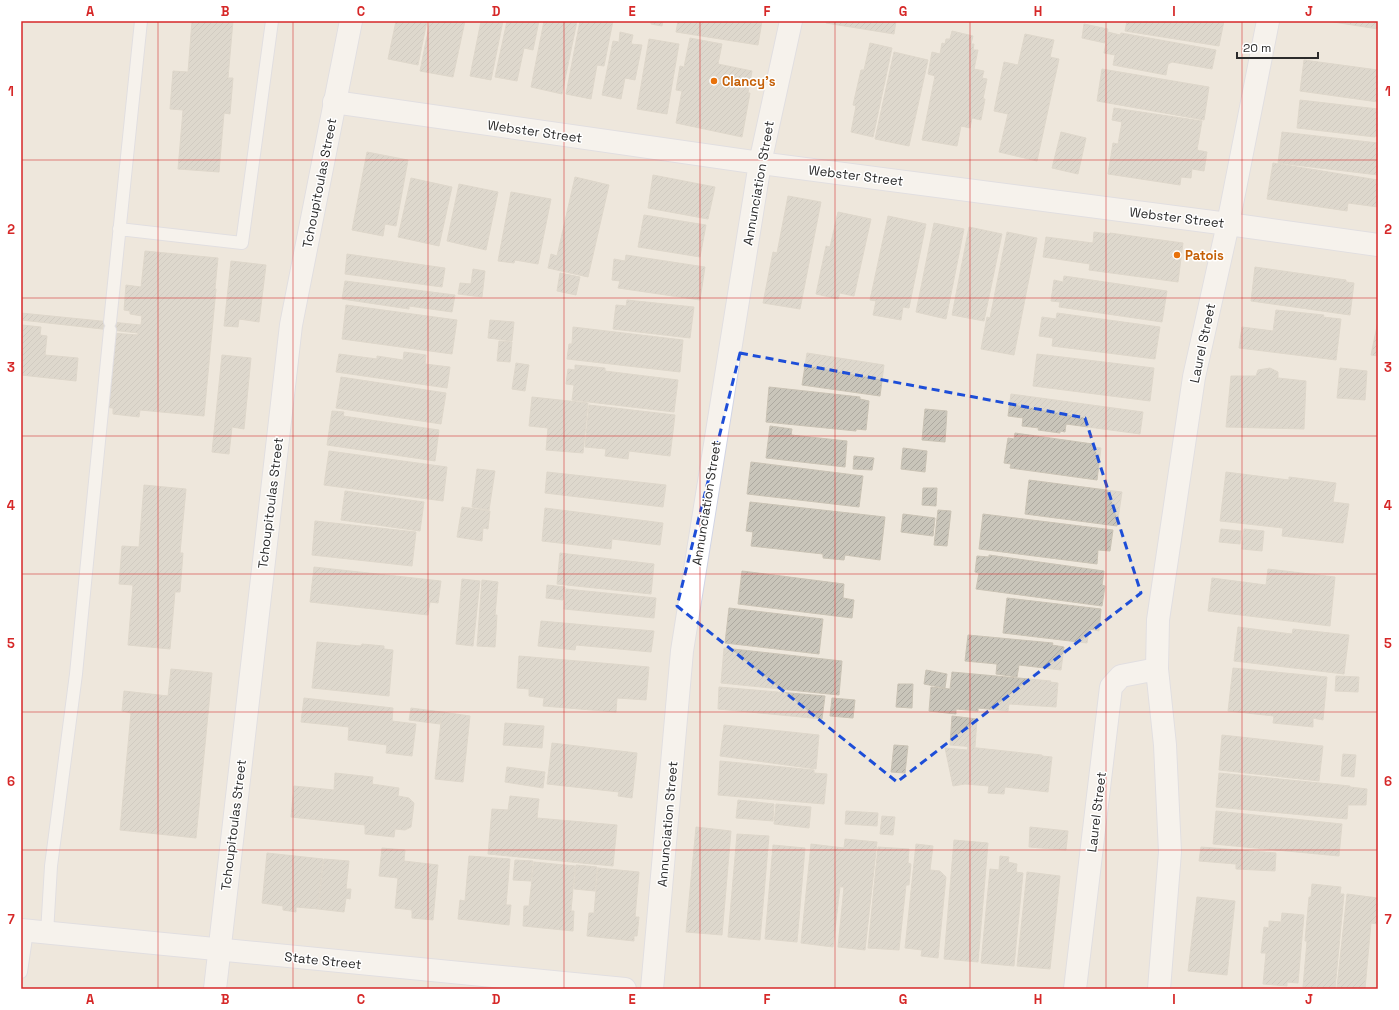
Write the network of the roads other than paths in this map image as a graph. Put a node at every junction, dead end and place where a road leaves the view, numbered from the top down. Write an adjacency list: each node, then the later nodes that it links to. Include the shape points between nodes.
1 (141, 21): 9 (lane)
2 (272, 21): 9 (lane, via 242,243)
3 (351, 21): 6 (street, Tchoupitoulas Street)
4 (791, 21): 7 (street, Annunciation Street)
5 (1268, 21): 8 (street, Laurel Street)
6 (334, 102): 7 (street, Webster Street); 13 (street, Tchoupitoulas Street, via 291,325)
7 (760, 163): 8 (street, Webster Street); 17 (street, Annunciation Street, via 682,651)
8 (1228, 224): 10 (street, Webster Street); 11 (street, Laurel Street, via 1194,377 1158,620)
9 (119, 229): 12 (lane, via 76,674 51,866)
10 (1378, 245)
11 (1157, 669): 18 (street, Laurel Street, via 1121,676 1111,687); 19 (street, Laurel Street, via 1165,745 1170,852)
12 (32, 931): 13 (street, State Street); 14 (lane)
13 (219, 950): 15 (street, Tchoupitoulas Street); 16 (street, State Street)
14 (21, 972)
15 (215, 989)
16 (625, 989)
17 (652, 989)
18 (1075, 989)
19 (1159, 989)

